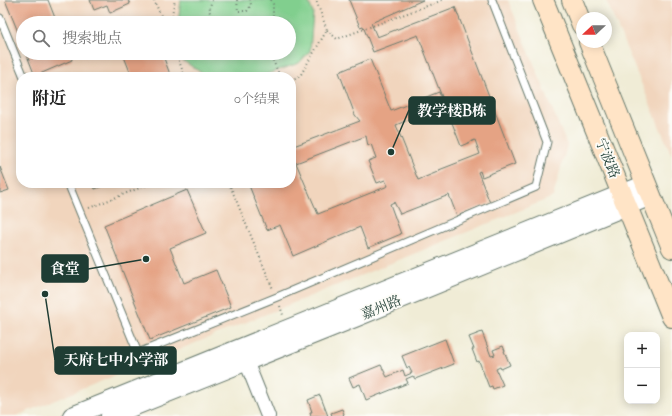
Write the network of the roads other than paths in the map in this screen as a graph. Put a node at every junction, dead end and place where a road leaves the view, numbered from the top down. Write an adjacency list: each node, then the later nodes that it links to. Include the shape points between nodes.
1 (492, 0): 10 (lane, via 547,142 536,187 138,353)
2 (543, 0): 12 (main road, 宁波路)
3 (572, 0): 4 (main road)
4 (577, 12)
5 (0, 18): 7 (lane)
6 (591, 48): 11 (main road, 宁波路)
7 (16, 57)
8 (17, 60): 9 (lane)
9 (22, 72)
10 (70, 188)
11 (649, 190): 12 (street, 嘉州路); 13 (main road, 宁波路)
12 (625, 200): 14 (main road, 宁波路); 15 (street, 嘉州路); 16 (street, via 288,329)
13 (672, 248)
14 (672, 317)
15 (246, 361): 17 (street, 嘉州路); 18 (street)
16 (72, 416)
17 (110, 416)
18 (268, 416)

